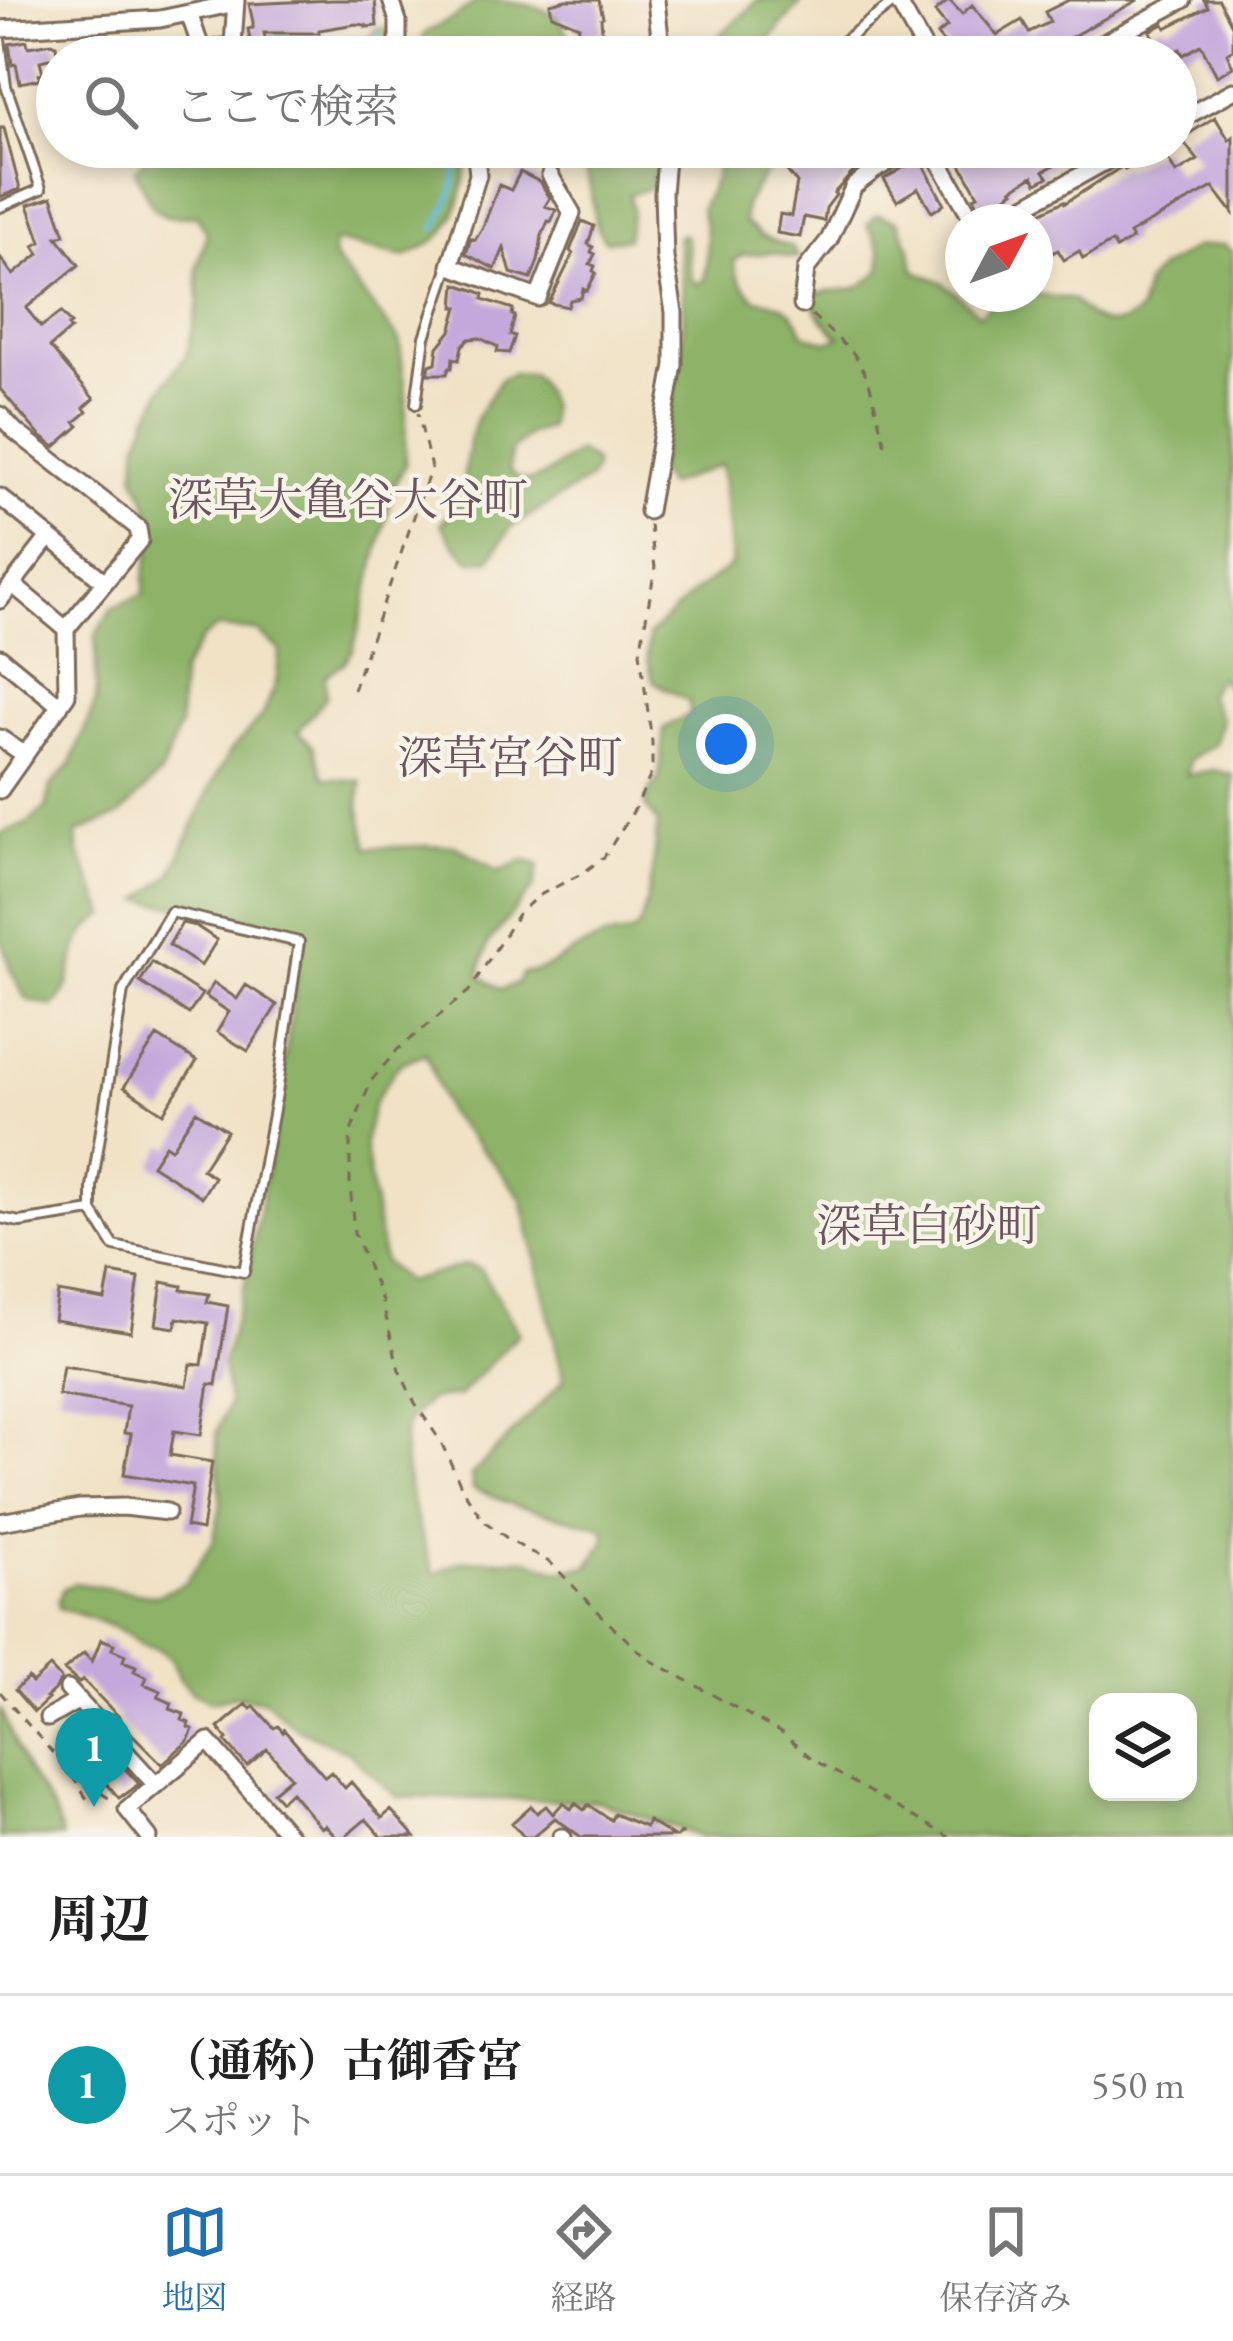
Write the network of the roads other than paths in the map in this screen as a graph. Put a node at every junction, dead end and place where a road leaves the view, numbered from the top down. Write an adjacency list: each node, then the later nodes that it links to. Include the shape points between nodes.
1 (392, 0): 10 (street)
2 (656, 0): 11 (street)
3 (897, 0): 12 (lane); 13 (street)
4 (1183, 0): 14 (street)
5 (236, 2): 6 (street); 9 (street)
6 (189, 13): 7 (street); 8 (street)
7 (0, 29)
8 (197, 36)
9 (234, 36)
10 (398, 36)
11 (660, 36)
12 (850, 36)
13 (917, 36)
14 (1120, 36)
15 (0, 40): 26 (lane, via 6,86 41,189)
16 (1233, 91): 17 (street)
17 (1197, 111)
18 (477, 168): 27 (street)
19 (665, 168): 32 (street, via 674,364)
20 (877, 168): 28 (street, via 854,186 806,269)
21 (943, 168): 24 (street)
22 (1094, 168): 25 (street)
23 (550, 175): 27 (street, via 572,214 538,298)
24 (964, 204)
25 (1029, 204)
26 (0, 207)
27 (449, 266): 29 (lane, via 424,337)
28 (802, 305)
29 (416, 404)
30 (0, 415): 34 (street, via 138,528 140,540)
31 (0, 497): 33 (street)
32 (648, 511)
33 (49, 536): 34 (street); 35 (street)
34 (105, 582): 37 (street)
35 (12, 584): 36 (street); 37 (street)
36 (0, 600)
37 (66, 629): 39 (street, via 67,695)
38 (0, 657): 39 (street)
39 (60, 706): 41 (street)
40 (0, 738): 41 (street)
41 (25, 755): 42 (street)
42 (0, 790)
43 (92, 1211): 43 (lane, via 123,991 170,912 299,942 244,1272 114,1246); 44 (lane)
44 (0, 1218)
45 (167, 1512): 46 (street, via 80,1508)
46 (0, 1522)
47 (48, 1718): 48 (street, via 74,1694)
48 (156, 1785): 49 (street, via 127,1809); 50 (street, via 208,1741)
49 (149, 1837)
50 (290, 1837)

